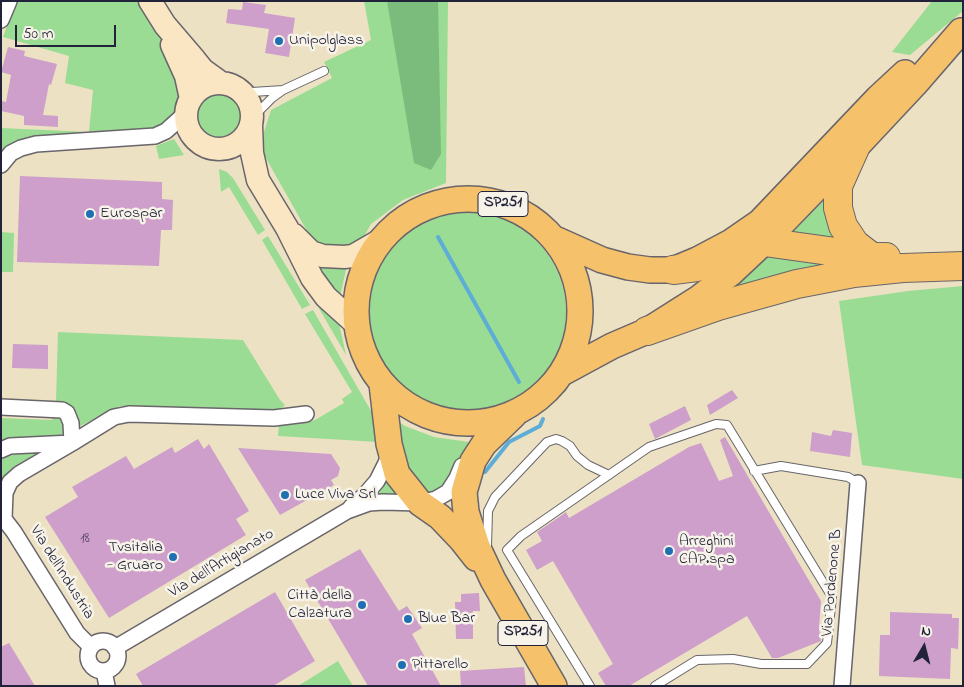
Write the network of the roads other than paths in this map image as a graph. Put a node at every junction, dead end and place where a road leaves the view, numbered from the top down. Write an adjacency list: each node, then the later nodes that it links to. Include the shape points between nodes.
1 (9, 1): 3 (street)
2 (150, 1): 4 (main road)
3 (1, 20)
4 (165, 25): 7 (main road, via 204,70); 9 (main road, via 186,76)
5 (962, 30): 11 (main road); 22 (main road, via 918,61 878,98 760,222 731,242)
6 (324, 71): 8 (lane)
7 (229, 86): 8 (lane, via 252,92); 9 (main road, via 200,89); 10 (main road, via 249,101)
8 (283, 90): 10 (lane)
9 (188, 106): 12 (main road, via 187,126 193,137 203,146); 13 (street, via 166,131 155,136 36,144 11,153)
10 (252, 121): 12 (main road, via 244,139); 14 (main road, via 252,153)
11 (855, 148): 18 (main road); 20 (highway, via 838,186 838,208 843,226 855,244)
12 (222, 150): 14 (main road)
13 (1, 165)
14 (258, 180): 15 (main road, SP251)
15 (287, 228): 17 (main road, SP251, via 311,252 323,256 353,256); 23 (main road, SP251, via 312,278 326,297)
16 (555, 240): 17 (main road, SP251, via 534,220 509,206 481,199 452,199 424,207 399,221); 22 (main road, via 628,267); 25 (main road, SP251, via 568,258 580,299 576,342)
17 (379, 242): 23 (main road, SP251, via 359,281 355,302)
18 (764, 242): 20 (highway); 22 (highway, via 697,267); 24 (main road, via 699,298)
19 (963, 256): 20 (highway)
20 (872, 257)
21 (963, 266): 24 (highway, via 854,273 797,284 718,306)
22 (674, 270)
23 (356, 324): 26 (main road, SP251, via 365,356)
24 (647, 331): 25 (main road)
25 (562, 373): 29 (main road, SP251, via 542,396)
26 (382, 384): 29 (main road, SP251, via 405,404 433,418 464,423); 31 (main road, SP251)
27 (1, 407): 30 (street, via 62,410 72,422)
28 (306, 414): 30 (street, via 274,418 129,414 114,417)
29 (505, 417): 36 (street, via 486,429 471,449 448,492); 39 (main road, SP251, via 473,461 464,492 466,512)
30 (72, 443): 32 (street, via 10,446); 38 (street, via 10,482)
31 (389, 444): 36 (main road, SP251, via 397,474); 37 (street, via 377,481)
32 (1, 450)
33 (754, 471): 34 (lane, via 727,425 716,424 649,447); 35 (lane, via 781,466 848,477); 45 (lane, via 832,597 827,643 807,664 698,660)
34 (609, 475): 39 (lane, via 588,465 562,441 547,442 495,497 488,511 487,552); 44 (lane, via 521,536 507,550)
35 (858, 483): 46 (street, Via Pordenone B)
36 (420, 503): 37 (street, via 369,503); 39 (main road, SP251, via 440,517 461,539)
37 (346, 511): 41 (street, Via dell'Artigianato)
38 (2, 518): 40 (street, Via dell'Industria, via 78,633)
39 (493, 580): 43 (main road, SP251)
40 (91, 647): 41 (street, via 103,641); 42 (street, via 88,656 91,665)
41 (115, 648): 42 (street, via 118,658)
42 (105, 678)
43 (554, 686)
44 (590, 686)
45 (655, 686)
46 (842, 686)

